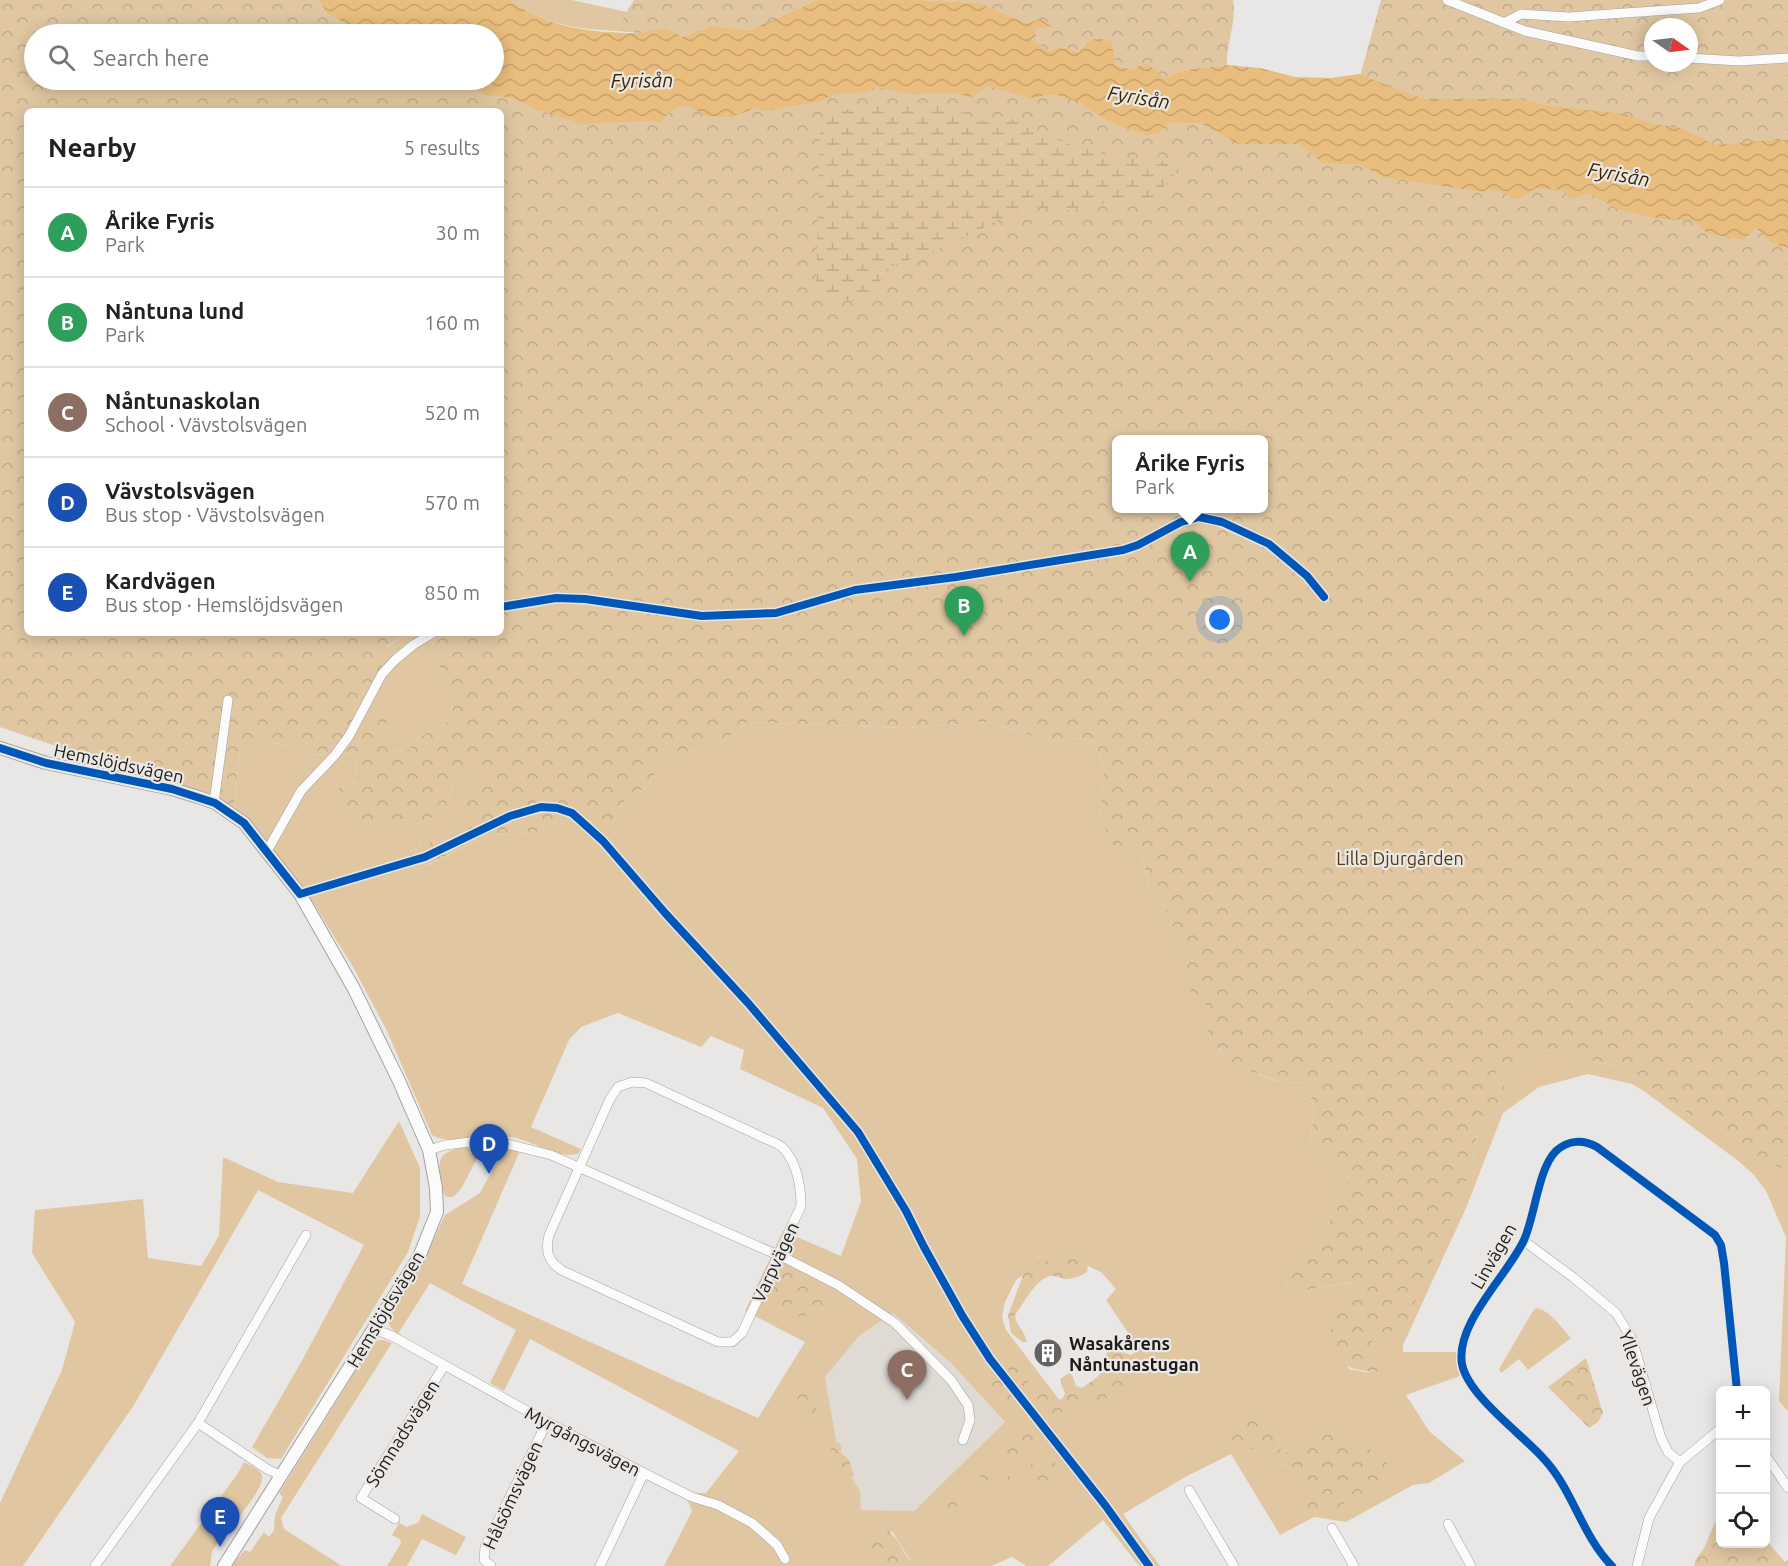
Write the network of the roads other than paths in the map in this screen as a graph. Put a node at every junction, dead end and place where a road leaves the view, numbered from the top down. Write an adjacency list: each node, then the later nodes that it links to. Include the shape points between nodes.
1 (1447, 0): 3 (street)
2 (1720, 0): 3 (street, via 1699,8 1600,15 1521,14)
3 (1504, 23): 4 (street)
4 (1644, 56)
5 (1788, 58): 6 (street)
6 (1698, 59)
7 (1324, 597): 8 (street, via 1307,576 1269,544 1222,522 1199,517 1123,550 855,590 776,613 702,616 556,598)
8 (504, 607)
9 (428, 636): 13 (street, via 382,674 349,736 301,791)
10 (228, 700): 12 (street)
11 (0, 748): 12 (street, Hemslöjdsvägen, via 46,763 172,789)
12 (214, 802): 13 (street, Hemslöjdsvägen, via 244,823)
13 (267, 851): 14 (street, Hemslöjdsvägen, via 300,894 354,989)
14 (429, 1150): 15 (street, via 445,1145 503,1143 551,1155); 19 (street, Hemslöjdsvägen, via 437,1212 419,1257)
15 (580, 1168): 18 (street); 18 (street, Varpvägen, via 618,1088 632,1082 646,1083 783,1148 801,1187 801,1206); 18 (street, Varpvägen, via 549,1235 546,1251 554,1266 718,1342 732,1341 742,1334)
16 (306, 1235): 23 (street)
17 (1524, 1241): 21 (street, Linvägen, via 1546,1168 1558,1150 1569,1142 1583,1141 1607,1153 1720,1241); 26 (street, Yllevägen, via 1616,1313 1632,1339 1661,1438 1668,1452); 43 (street, Linvägen, via 1473,1321 1462,1349 1463,1368 1479,1395 1546,1460)
18 (779, 1256): 25 (street, via 838,1285 895,1323 951,1380 968,1405 970,1420)
19 (374, 1329): 20 (street, Myrgångsvägen); 29 (street, Hemslöjdsvägen)
20 (444, 1366): 22 (street, Myrgångsvägen); 32 (street, Sömnadsvägen, via 361,1498)
21 (1737, 1386)
22 (547, 1422): 28 (street, Myrgångsvägen); 38 (street, Hålsömsvägen, via 485,1547 483,1560)
23 (198, 1423): 29 (street); 36 (street)
24 (1716, 1432): 26 (street)
25 (963, 1440)
26 (1680, 1462): 44 (street, via 1649,1518)
27 (1770, 1462): 30 (street)
28 (644, 1473): 35 (street, Myrgångsvägen, via 752,1523 777,1545); 39 (street)
29 (282, 1476): 37 (street, Hemslöjdsvägen)
30 (1788, 1488)
31 (1189, 1490): 40 (street)
32 (395, 1519)
33 (1448, 1524): 42 (street)
34 (1332, 1528): 41 (street)
35 (785, 1559)
36 (95, 1566)
37 (224, 1566)
38 (491, 1566)
39 (600, 1566)
40 (1234, 1566)
41 (1354, 1566)
42 (1470, 1566)
43 (1612, 1566)
44 (1637, 1566)

